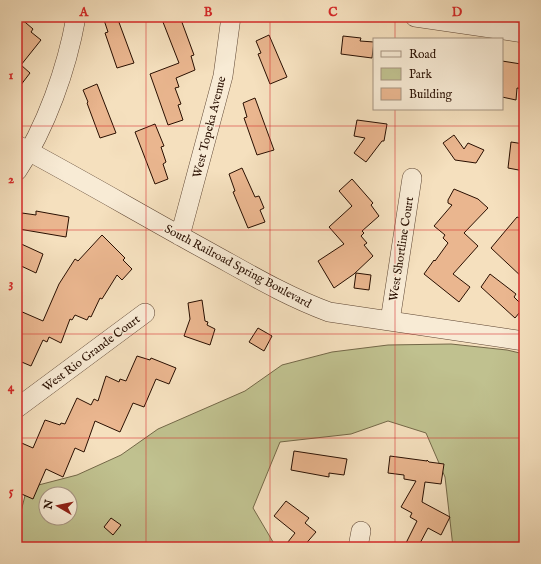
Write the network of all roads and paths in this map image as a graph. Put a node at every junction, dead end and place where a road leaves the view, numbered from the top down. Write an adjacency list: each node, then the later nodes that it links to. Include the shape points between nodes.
1 (76, 17): 5 (street, via 60,80 41,128)
2 (231, 17): 8 (street, West Topeka Avenue, via 223,76)
3 (415, 17): 4 (street)
4 (524, 33)
5 (23, 148): 6 (street); 8 (street, South Railroad Spring Boulevard)
6 (17, 171)
7 (412, 178): 10 (street, West Shortline Court)
8 (180, 236): 10 (street, South Railroad Spring Boulevard, via 305,303 329,312)
9 (145, 313): 12 (street, West Rio Grande Court)
10 (390, 321): 11 (street, South Railroad Spring Boulevard)
11 (524, 341)
12 (17, 408)

